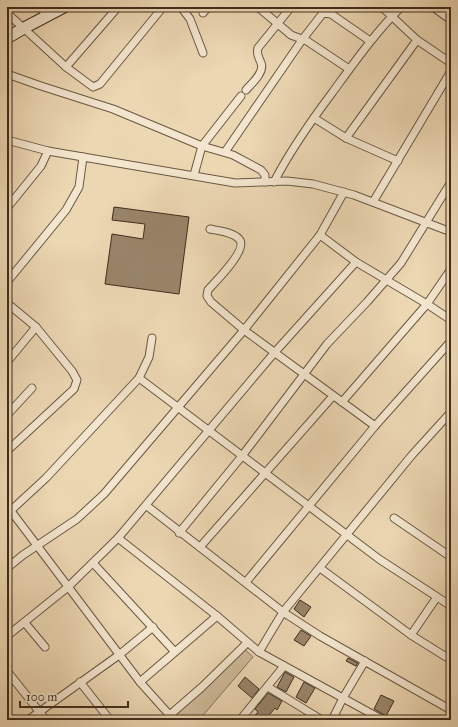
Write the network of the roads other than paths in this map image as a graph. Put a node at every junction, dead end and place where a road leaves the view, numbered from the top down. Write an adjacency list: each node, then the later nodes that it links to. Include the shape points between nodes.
1 (39, 7): 12 (street)
2 (64, 7): 12 (street)
3 (118, 7): 23 (street)
4 (163, 7): 23 (street, via 96,87 85,83)
5 (181, 7): 21 (street, via 190,19)
6 (258, 7): 15 (street)
7 (291, 7): 15 (street)
8 (382, 7): 13 (street)
9 (401, 7): 13 (street)
10 (433, 7): 14 (street)
11 (7, 13): 16 (street)
12 (48, 15): 16 (street)
13 (392, 16): 19 (street); 20 (street)
14 (451, 20)
15 (277, 24): 18 (street); 27 (street, via 258,48 257,56 262,64 262,70)
16 (24, 28): 17 (street); 23 (street)
17 (7, 38)
18 (302, 40): 20 (street, via 321,15 328,13); 24 (street); 34 (street)
19 (417, 40): 22 (street); 30 (street)
20 (370, 41): 24 (street)
21 (203, 53)
22 (451, 63)
23 (66, 67)
24 (349, 69): 29 (street)
25 (451, 71): 36 (street)
26 (7, 74): 32 (street, via 113,109)
27 (246, 90)
28 (242, 96): 32 (street)
29 (314, 118): 30 (street); 39 (street)
30 (346, 138): 36 (street)
31 (7, 140): 33 (street)
32 (202, 146): 34 (street); 37 (street)
33 (48, 151): 35 (street); 43 (street, via 41,166)
34 (225, 152): 38 (street, via 260,170 265,176)
35 (83, 157): 37 (street); 51 (street, via 79,187 66,210)
36 (398, 161): 42 (street)
37 (194, 175): 38 (street, via 235,183)
38 (265, 182): 39 (street)
39 (274, 182): 41 (street, via 313,184)
40 (451, 182): 44 (street)
41 (344, 192): 42 (street); 47 (street)
42 (373, 202): 44 (street)
43 (7, 208)
44 (428, 222): 46 (street); 50 (street, via 401,263)
45 (210, 229): 56 (street, via 234,235 241,241 239,252 208,290 208,296)
46 (451, 232)
47 (320, 235): 48 (street); 56 (street)
48 (356, 262): 50 (street); 59 (street)
49 (451, 270): 53 (street)
50 (385, 280): 53 (street); 61 (street, via 327,344)
51 (7, 282)
52 (7, 303): 55 (street)
53 (427, 304): 54 (street); 65 (street)
54 (451, 320)
55 (36, 326): 60 (street); 71 (street, via 76,376 76,385)
56 (244, 330): 59 (street); 66 (street)
57 (152, 338): 62 (street, via 149,357)
58 (451, 341): 69 (street)
59 (275, 352): 61 (street); 70 (street)
60 (7, 362)
61 (304, 374): 64 (street); 72 (street)
62 (139, 378): 66 (street); 76 (street, via 46,478)
63 (32, 388): 68 (street)
64 (332, 396): 65 (street); 73 (street)
65 (342, 402): 69 (street)
66 (178, 407): 70 (street); 81 (street, via 96,502 77,519)
67 (451, 412): 79 (street, via 412,455)
68 (7, 416)
69 (375, 426): 75 (street)
70 (209, 432): 72 (street); 74 (street)
71 (7, 451)
72 (242, 456): 73 (street); 78 (street)
73 (265, 472): 75 (street); 82 (street)
74 (147, 506): 78 (street); 80 (street)
75 (309, 507): 79 (street); 87 (street)
76 (9, 513): 81 (street)
77 (394, 518): 83 (street)
78 (179, 533): 82 (street)
79 (347, 535): 86 (street); 89 (street)
80 (118, 538): 84 (street); 92 (street)
81 (38, 545): 85 (street); 88 (street)
82 (200, 547): 87 (street)
83 (451, 557)
84 (93, 563): 88 (street); 94 (street)
85 (7, 568)
86 (320, 568): 91 (street); 95 (street)
87 (246, 582): 91 (street)
88 (68, 587): 93 (street); 101 (street)
89 (437, 597): 90 (street); 95 (street)
90 (451, 606)
91 (283, 612): 100 (street); 103 (street)
92 (217, 616): 97 (street); 99 (street)
93 (25, 623): 96 (street); 98 (street)
94 (153, 627): 99 (street); 101 (street)
95 (411, 635): 102 (street)
96 (7, 636)
97 (247, 643): 100 (street); 112 (street)
98 (45, 647)
99 (175, 652): 107 (street)
100 (258, 652): 104 (street)
101 (119, 655): 106 (street); 107 (street)
102 (451, 660)
103 (365, 661): 109 (street); 110 (street)
104 (284, 666): 108 (street); 109 (street)
105 (7, 672): 111 (street)
106 (80, 682): 111 (street); 115 (street)
107 (140, 682): 112 (street)
108 (268, 687): 117 (street); 118 (street)
109 (343, 698): 119 (street); 120 (street)
110 (451, 710)
111 (41, 712): 113 (street); 114 (street)
112 (172, 718): 116 (street)
113 (28, 720)
114 (46, 720)
115 (110, 720)
116 (164, 720)
117 (240, 720)
118 (322, 720)
119 (332, 720)
120 (383, 720)

